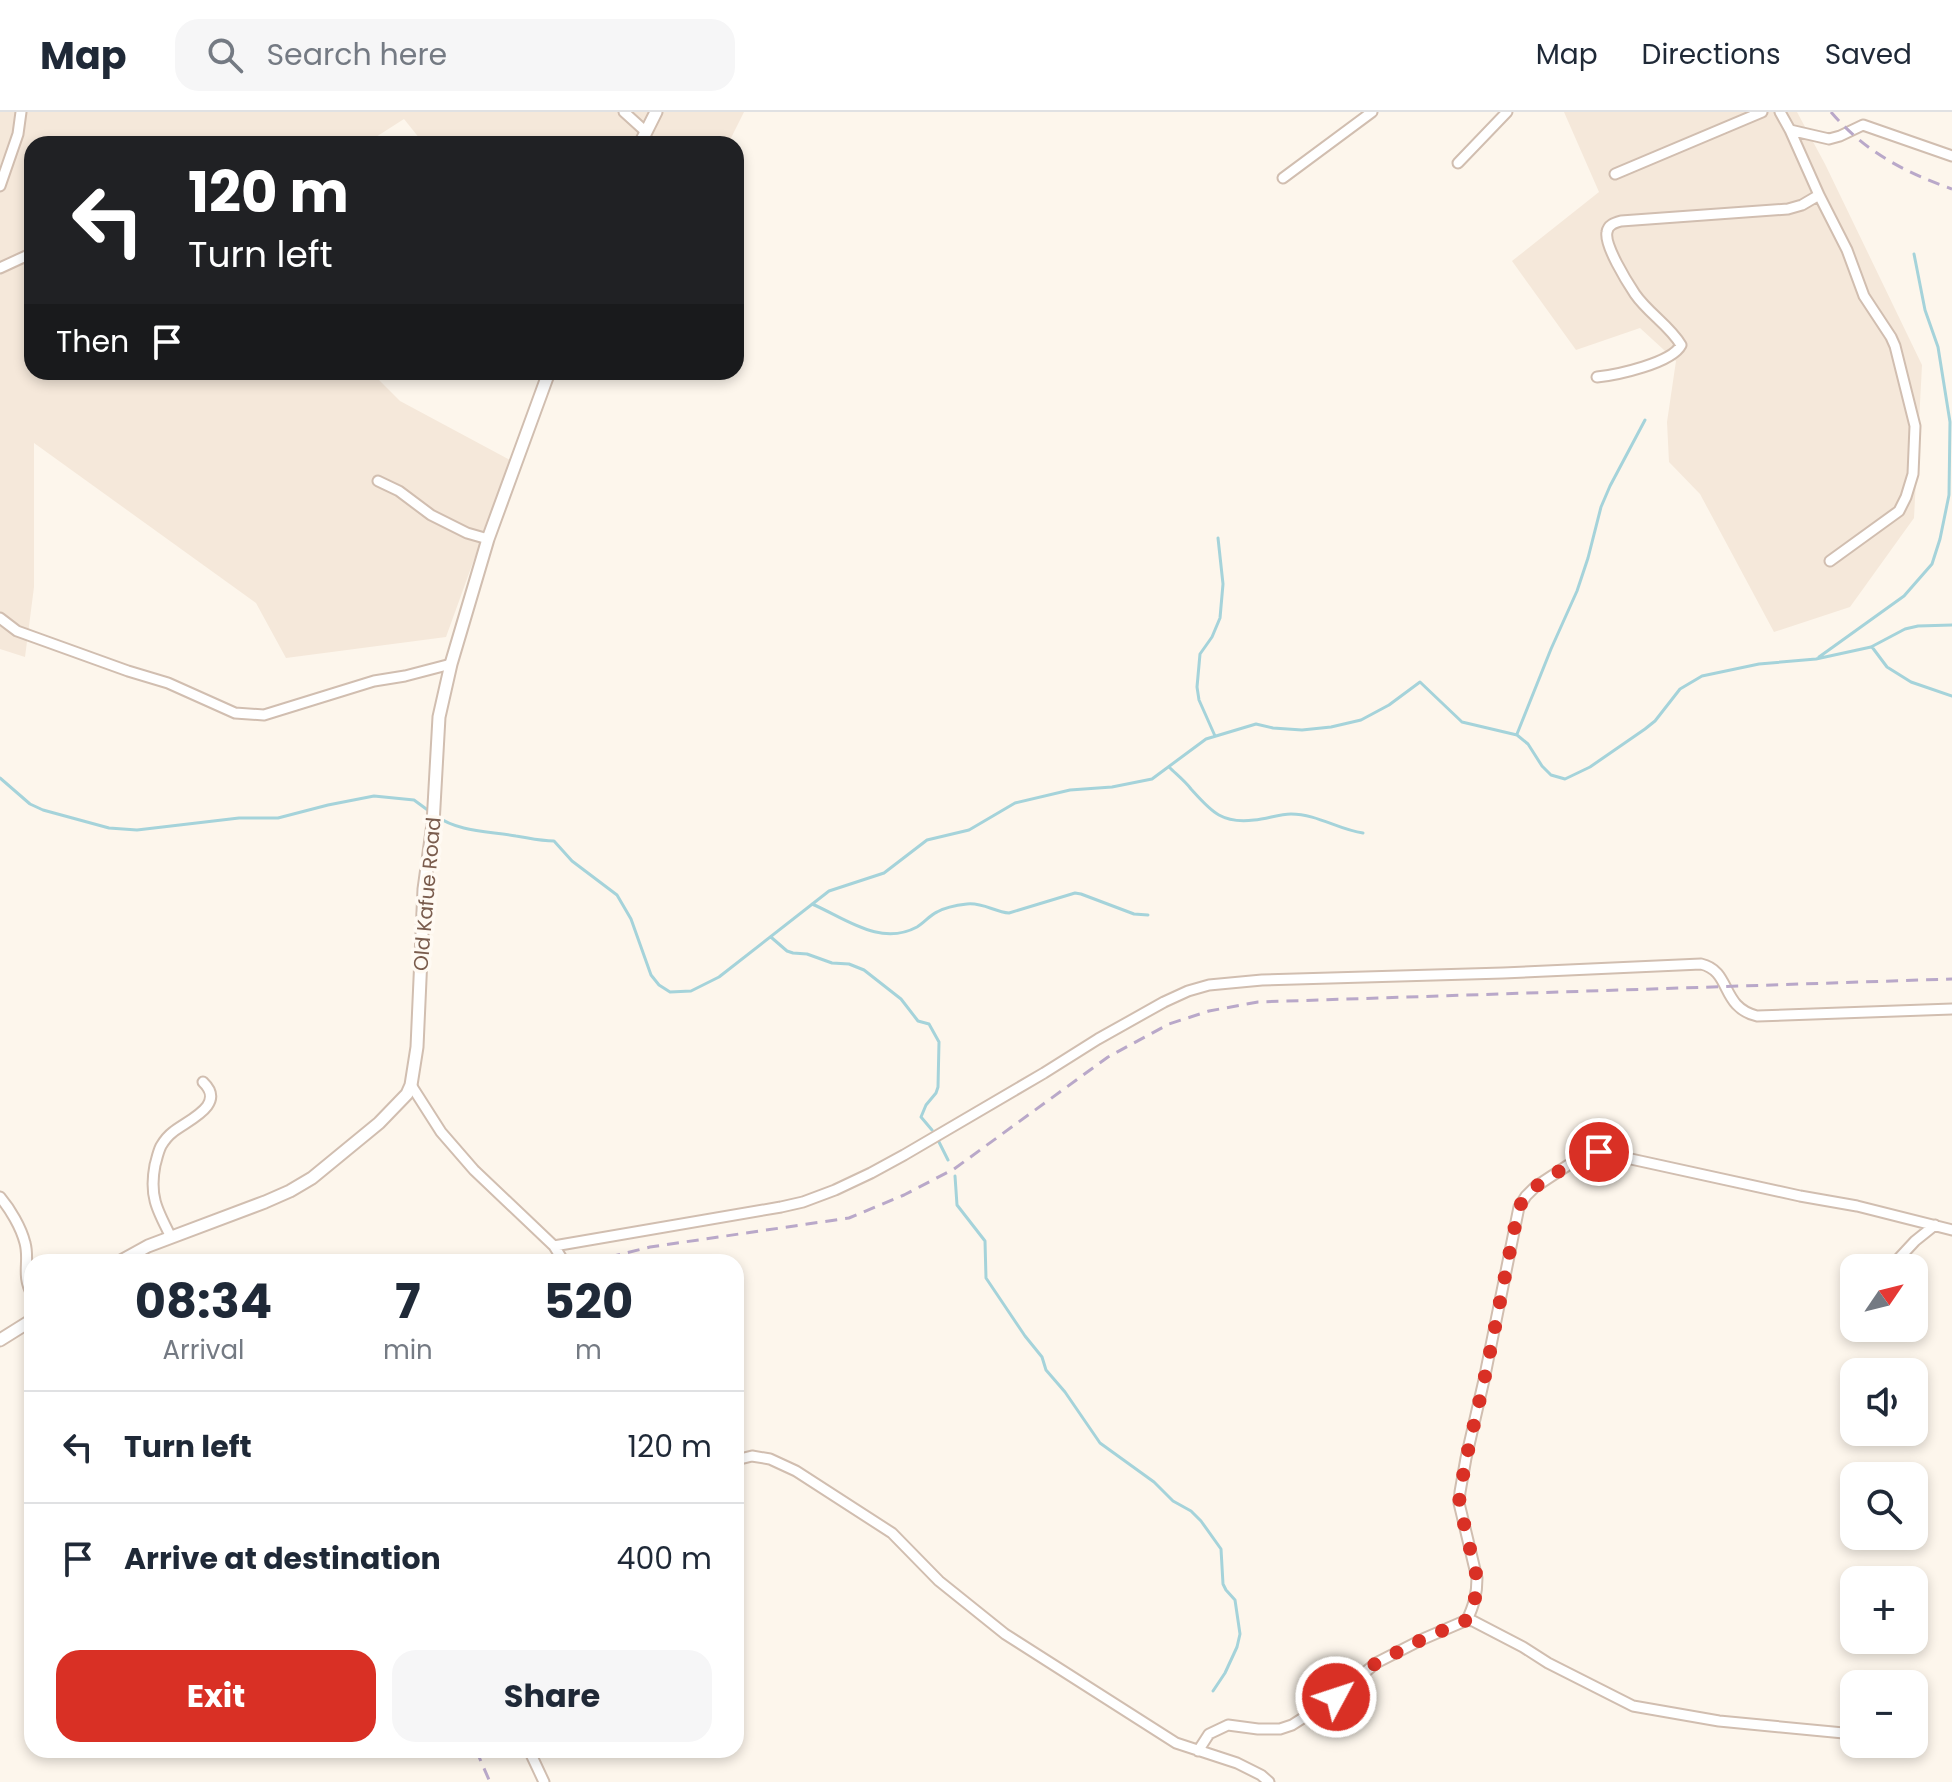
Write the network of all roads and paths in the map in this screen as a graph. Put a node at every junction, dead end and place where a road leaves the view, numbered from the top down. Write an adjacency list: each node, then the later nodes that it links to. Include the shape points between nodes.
1 (21, 112): 15 (street)
2 (624, 112): 9 (street)
3 (656, 112): 9 (street)
4 (1372, 112): 14 (street)
5 (1507, 112): 12 (street)
6 (1762, 112): 13 (street)
7 (1780, 112): 8 (street)
8 (1790, 130): 11 (street, via 1829,139 1863,125); 16 (street)
9 (645, 131): 10 (street)
10 (643, 136)
11 (1952, 156)
12 (1458, 163)
13 (1615, 174)
14 (1283, 178)
15 (0, 186)
16 (1819, 195): 19 (street, via 1788,209 1612,224 1606,235 1615,259 1635,294 1681,345 1676,353 1638,369); 23 (street, via 1864,296 1895,346 1915,426 1913,474 1899,511)
17 (24, 257): 18 (street)
18 (0, 268)
19 (1597, 377)
20 (546, 380): 22 (street, Old Kafue Road)
21 (378, 481): 22 (street, via 431,515)
22 (488, 539): 25 (street, Old Kafue Road)
23 (1830, 561)
24 (0, 618): 25 (street, via 17,631 253,716)
25 (451, 664): 28 (street, Old Kafue Road, via 439,717)
26 (1952, 1009): 33 (street, via 1757,1016 1736,1006 1716,972 1701,964 1209,985 1164,1002 835,1190 781,1207)
27 (203, 1082): 32 (street, via 211,1099 162,1144 153,1177 156,1207)
28 (411, 1085): 32 (street, via 379,1123 312,1178); 33 (street, via 466,1161)
29 (0, 1197): 34 (street)
30 (1935, 1225): 31 (street); 37 (street); 41 (street, via 1599,1152 1585,1154 1535,1187 1519,1207 1464,1469 1459,1503 1477,1578)
31 (1952, 1230)
32 (171, 1237): 35 (street)
33 (554, 1246): 36 (street)
34 (26, 1254)
35 (134, 1254)
36 (559, 1254)
37 (1903, 1254)
38 (24, 1325): 39 (street)
39 (0, 1340)
40 (744, 1458): 43 (street, via 770,1459 796,1471 892,1533 939,1581 1005,1634 1176,1743)
41 (1467, 1620): 42 (street, via 1633,1706); 43 (street, via 1376,1663 1292,1725 1228,1725 1209,1734)
42 (1840, 1733)
43 (1198, 1751): 46 (street, via 1237,1763)
44 (533, 1758): 45 (street)
45 (544, 1782)
46 (1269, 1782)

